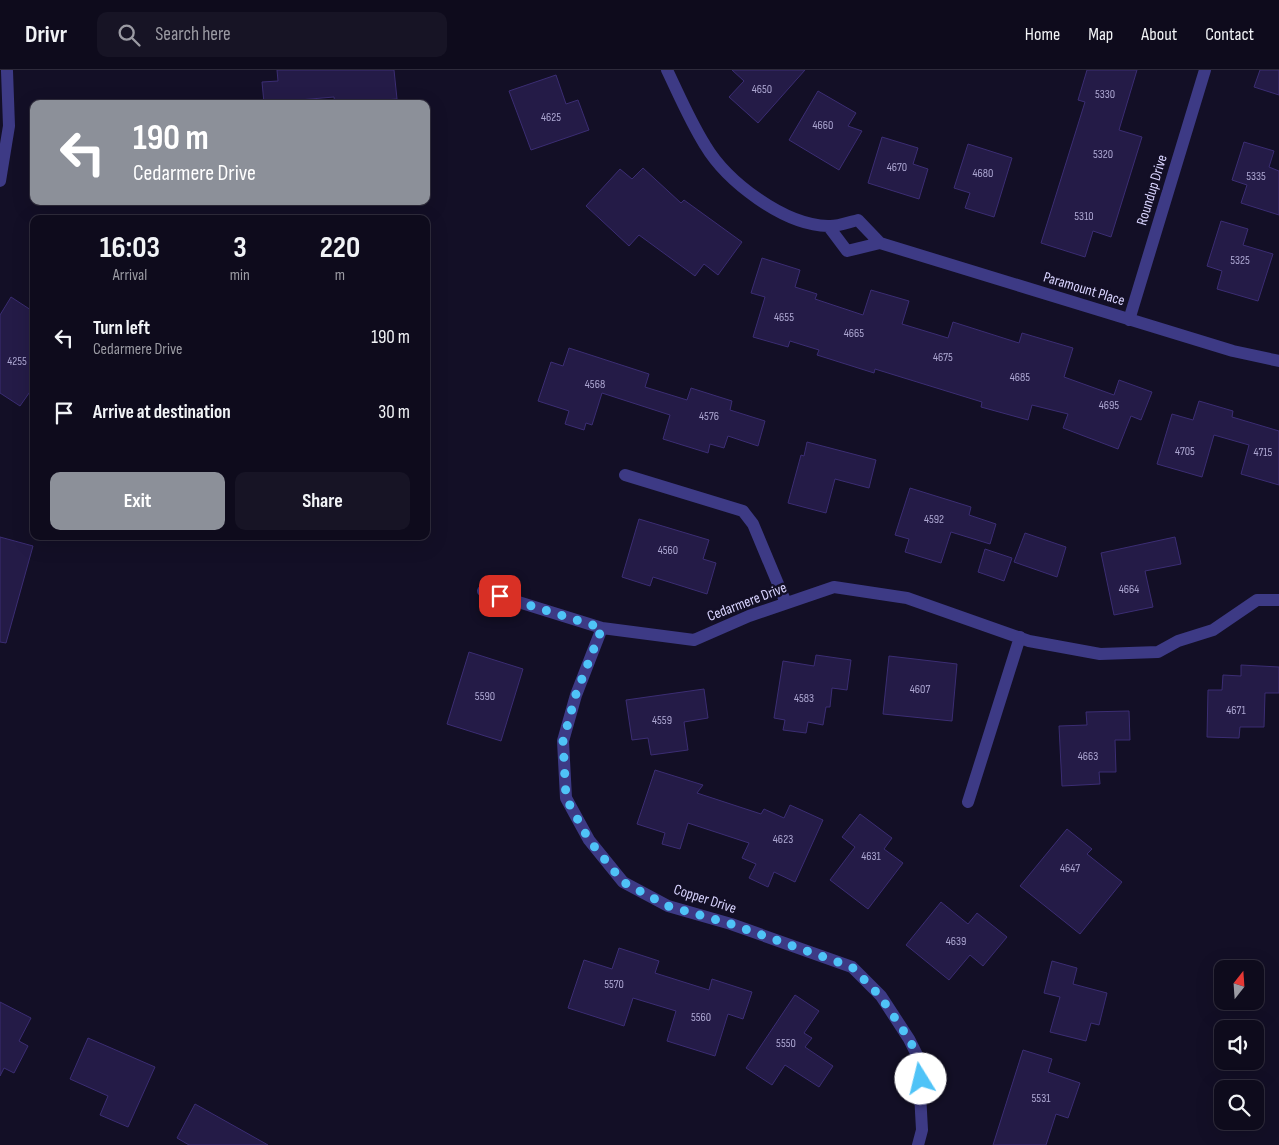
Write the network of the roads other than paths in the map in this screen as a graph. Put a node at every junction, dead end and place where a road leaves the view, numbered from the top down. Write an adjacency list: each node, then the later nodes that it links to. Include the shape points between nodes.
1 (8, 70): 4 (street); 5 (street, via 9,126)
2 (667, 70): 6 (street, via 705,146 724,172 776,210 801,222)
3 (1206, 70): 8 (street, Roundup Drive)
4 (0, 71)
5 (0, 181)
6 (829, 227): 7 (street, via 858,220); 7 (street, Paramount Place, via 847,251)
7 (880, 244): 8 (street, Paramount Place)
8 (1129, 320): 9 (street, Paramount Place, via 1233,352)
9 (1279, 361)
10 (625, 475): 13 (street, via 743,511 753,524)
11 (483, 591): 14 (street, Cedarmere Drive)
12 (1279, 600): 15 (street, Cedarmere Drive, via 1257,600 1213,630 1178,641 1158,652 1100,654)
13 (786, 603): 14 (street, Cedarmere Drive, via 694,640); 15 (street, Cedarmere Drive, via 834,587 907,598)
14 (602, 628): 17 (street, Copper Drive, via 576,694 563,741 566,798 589,840 623,882 668,906 731,924 852,967 880,996 922,1065 922,1130)
15 (1020, 637): 16 (street)
16 (968, 802)
17 (918, 1145)

